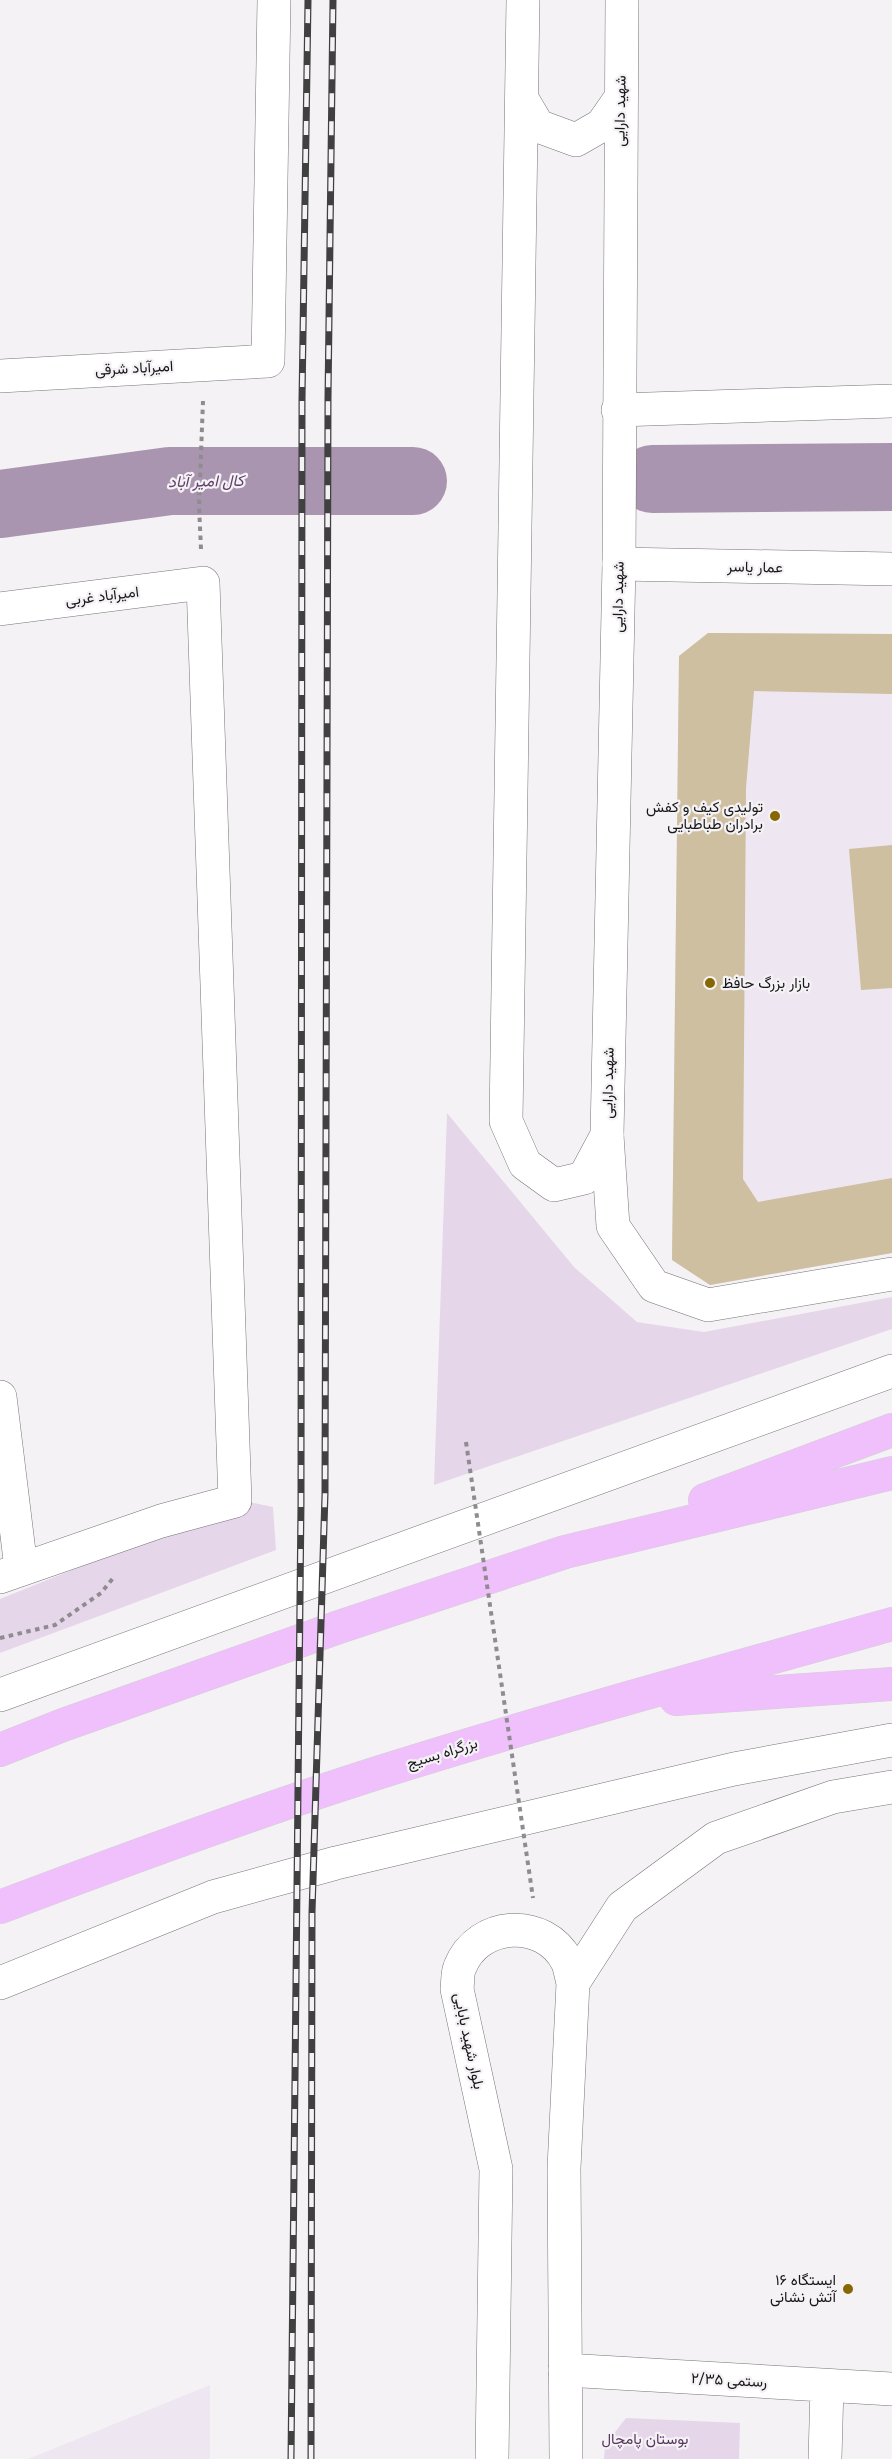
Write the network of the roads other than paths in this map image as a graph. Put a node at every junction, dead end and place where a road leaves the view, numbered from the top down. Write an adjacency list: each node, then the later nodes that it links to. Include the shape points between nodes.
1 (274, 0): 6 (street, امیرآباد شرقی, via 268,361)
2 (523, 0): 4 (street, شهید دارایی)
3 (622, 0): 5 (street, شهید دارایی)
4 (522, 99): 5 (street, via 538,126 576,140 602,125); 12 (street, شهید دارایی, via 506,1121 525,1164 554,1185 584,1178)
5 (620, 99): 8 (street, شهید دارایی)
6 (0, 376)
7 (892, 401): 8 (street)
8 (618, 410): 9 (street, شهید دارایی)
9 (619, 564): 10 (street, عمار یاسر); 12 (street, شهید دارایی)
10 (892, 569)
11 (0, 609): 19 (street, امیرآباد غربی, via 203,583 235,1501 161,1521)
12 (607, 1135): 13 (street, via 613,1226 654,1287 708,1305)
13 (892, 1274)
14 (892, 1371): 22 (street)
15 (0, 1397): 19 (street)
16 (892, 1430): 18 (highway)
17 (892, 1473): 18 (highway)
18 (564, 1552): 25 (highway, via 339,1627)
19 (11, 1573)
20 (892, 1624): 23 (highway, بزرگراه بسیج)
21 (892, 1684): 23 (highway)
22 (0, 1695)
23 (608, 1703): 27 (highway, بزرگراه بسیج, via 389,1769)
24 (892, 1740): 28 (street, via 734,1769 336,1863 213,1897)
25 (0, 1750)
26 (892, 1787): 29 (street, via 833,1797 716,1838 622,1907)
27 (0, 1906)
28 (0, 1983)
29 (573, 1983): 30 (street, بلوار شهید بابایی, via 564,2168); 33 (street, بلوار شهید بابایی, via 567,1961 553,1943 533,1932 511,1929 489,1934 471,1948 460,1967 457,1989 496,2169)
30 (566, 2370): 31 (street, رستمی ۲/۳۵); 34 (street, بلوار شهید بابایی)
31 (828, 2386): 32 (street, رستمی ۲/۳۵); 35 (street)
32 (892, 2390)
33 (492, 2459)
34 (566, 2459)
35 (825, 2459)

